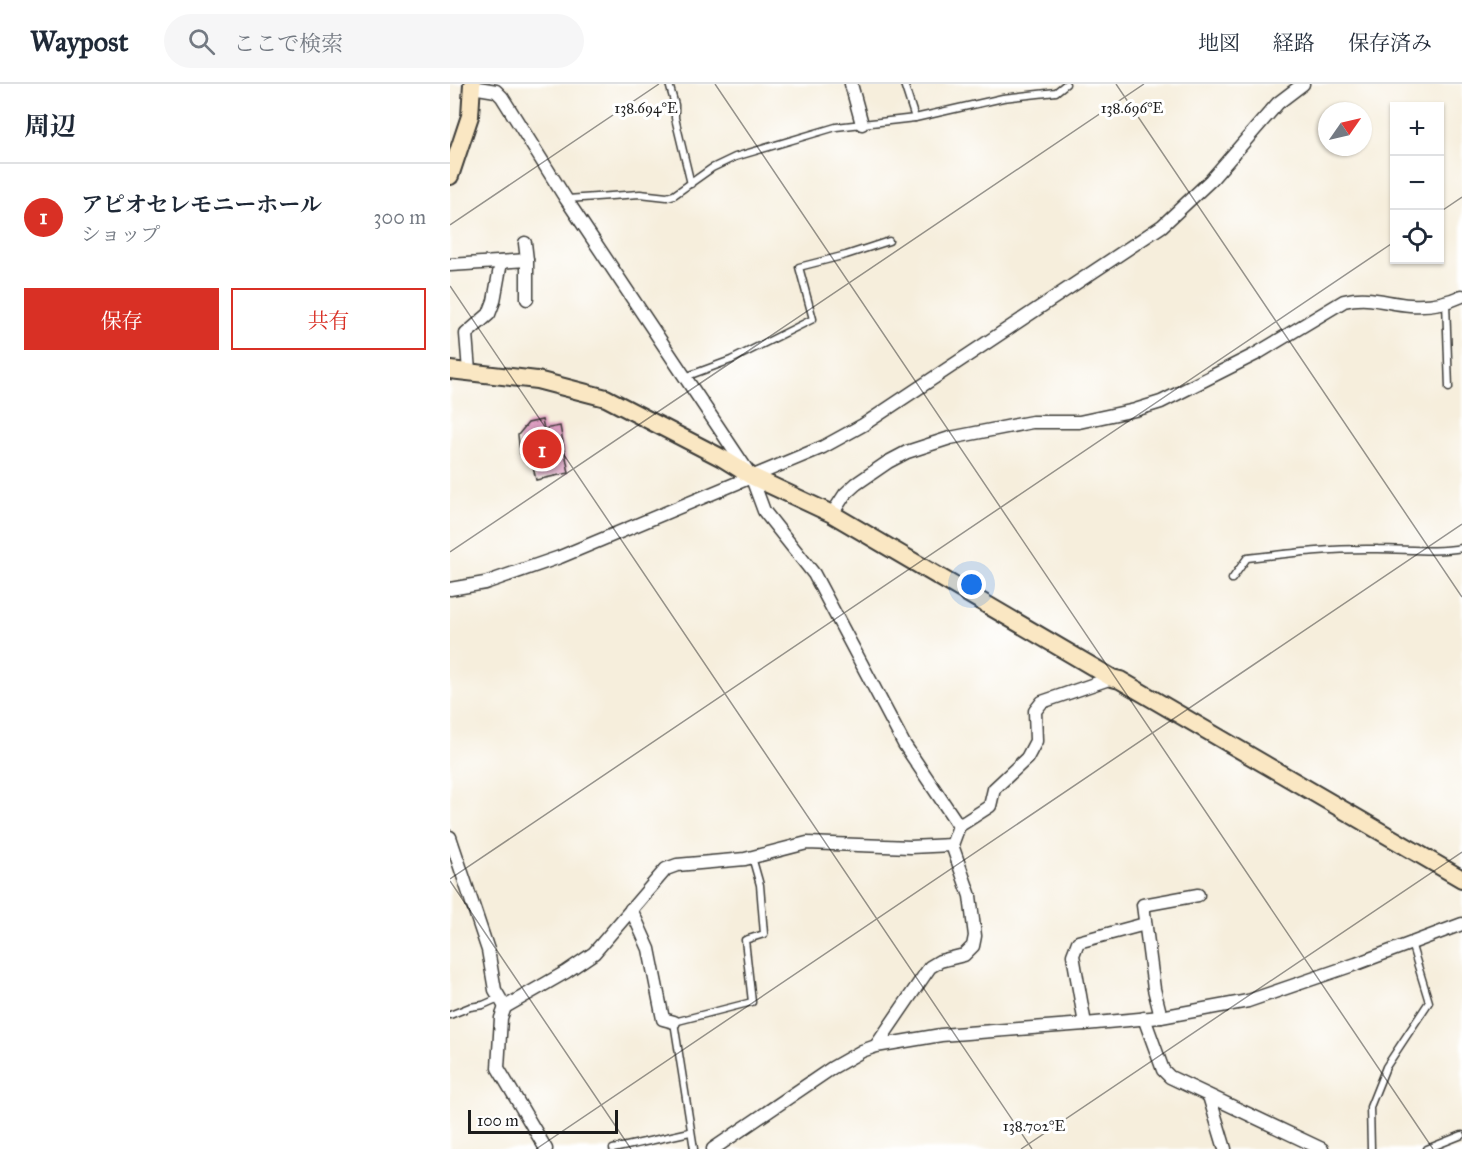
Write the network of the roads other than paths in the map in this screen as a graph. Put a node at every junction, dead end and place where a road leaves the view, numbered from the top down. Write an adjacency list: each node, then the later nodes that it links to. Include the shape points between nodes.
1 (669, 84): 11 (lane)
2 (850, 84): 9 (street)
3 (904, 84): 8 (lane)
4 (1066, 84): 8 (lane, via 1056,92 1003,98)
5 (1303, 84): 25 (street, via 1278,103 1210,180 1162,226 863,425 823,447)
6 (472, 86): 7 (street); 10 (street, via 470,116)
7 (498, 87): 12 (street)
8 (915, 118): 9 (lane)
9 (862, 124): 11 (lane, via 836,127 735,157)
10 (450, 176)
11 (691, 184): 12 (lane, via 667,197)
12 (566, 199): 23 (street)
13 (889, 241): 23 (lane, via 799,267 813,319 731,360)
14 (525, 243): 15 (street)
15 (527, 260): 16 (street); 19 (street)
16 (501, 262): 17 (street); 22 (street, via 489,314 466,334)
17 (450, 265)
18 (1462, 296): 20 (street)
19 (527, 300)
20 (1446, 302): 24 (lane); 26 (street, via 1410,305 1377,299 1344,301 1256,354 1161,402 1078,422 1032,422 950,438 907,452 856,484)
21 (450, 370): 22 (street)
22 (469, 371): 25 (street, via 537,381 606,398)
23 (685, 377): 25 (street)
24 (1449, 388)
25 (751, 476): 26 (street); 29 (street, via 560,557 485,583); 31 (street, via 764,511 814,574 904,744)
26 (832, 514): 30 (street)
27 (1462, 549): 28 (lane, via 1308,550 1247,558)
28 (1232, 579)
29 (450, 589)
30 (1112, 678): 31 (street, via 1042,702 1035,711 1036,741 1027,758 994,789 990,806); 35 (street)
31 (959, 826): 33 (street)
32 (450, 837): 41 (street, via 488,950 495,990)
33 (952, 845): 34 (street, via 807,843); 47 (street, via 970,896 973,946 963,955 930,967)
34 (752, 857): 37 (street, via 666,869); 45 (lane, via 760,885 764,934 745,940 752,1002)
35 (1462, 879)
36 (1198, 895): 38 (street, via 1143,905)
37 (631, 909): 41 (street, via 594,953 567,972); 45 (street, via 649,949 663,1019)
38 (1145, 924): 43 (street); 46 (street, via 1078,942 1073,956)
39 (1462, 924): 40 (street)
40 (1411, 943): 43 (street, via 1248,1001); 57 (lane, via 1429,1002 1386,1067 1370,1107)
41 (502, 1002): 42 (lane, via 470,1006); 51 (street, via 498,1068)
42 (450, 1015)
43 (1161, 1017): 44 (street)
44 (1144, 1018): 46 (street); 48 (street, via 1163,1070)
45 (674, 1022): 49 (lane)
46 (1085, 1024): 47 (street, via 941,1035)
47 (876, 1046): 54 (street, via 832,1068)
48 (1209, 1096): 55 (street); 56 (street)
49 (690, 1132): 52 (lane); 53 (lane)
50 (1462, 1135): 58 (lane)
51 (546, 1149)
52 (613, 1149)
53 (694, 1149)
54 (712, 1149)
55 (1225, 1149)
56 (1322, 1149)
57 (1371, 1149)
58 (1427, 1149)

